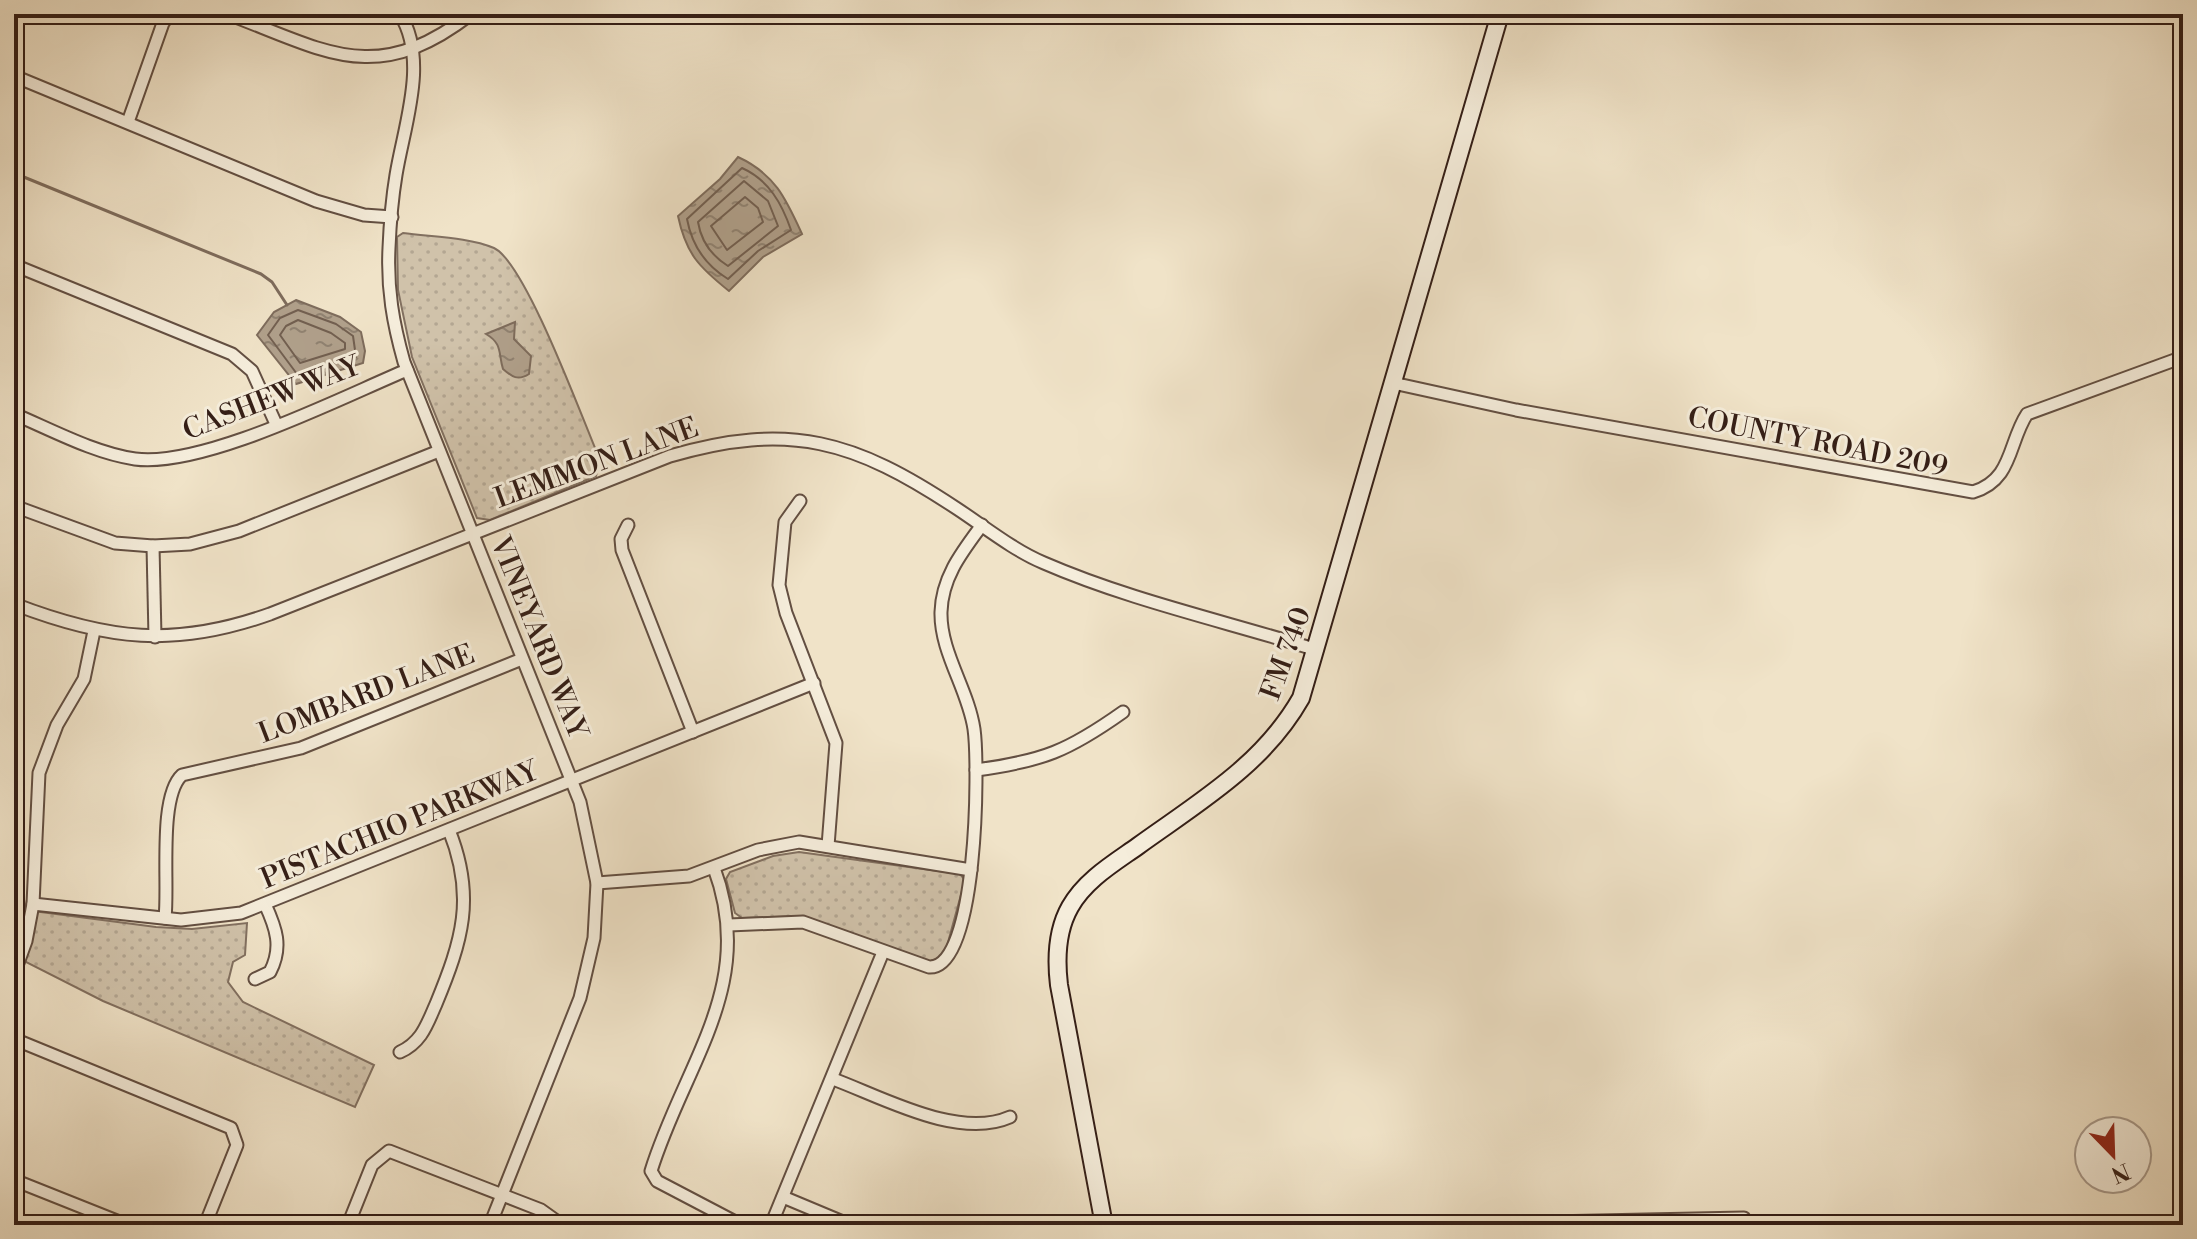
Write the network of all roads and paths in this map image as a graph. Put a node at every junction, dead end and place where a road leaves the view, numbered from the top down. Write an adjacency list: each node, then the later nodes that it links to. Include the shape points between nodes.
1 (21, 14): 7 (street)
2 (170, 14): 10 (street)
3 (228, 14): 8 (street, via 354,59)
4 (400, 14): 8 (street, VINEYARD WAY)
5 (471, 14): 8 (street)
6 (1500, 14): 15 (main road, FM 740 / FM 740)
7 (14, 30)
8 (413, 51): 11 (street, VINEYARD WAY)
9 (14, 76): 10 (street)
10 (128, 122): 11 (street, via 316,201)
11 (392, 217): 14 (street, VINEYARD WAY, via 389,306)
12 (14, 265): 17 (street, via 232,354 252,371)
13 (2183, 357): 15 (street, COUNTY ROAD 209, via 2027,414 2007,465 1985,488 1973,492)
14 (407, 370): 17 (street, CASHEW WAY); 18 (street, VINEYARD WAY)
15 (1393, 383): 28 (main road, FM 740 / FM 740)
16 (14, 414): 17 (street, CASHEW WAY, via 109,453 151,460 203,452)
17 (276, 424)
18 (439, 451): 23 (street, VINEYARD WAY); 24 (street, via 231,534)
19 (800, 501): 30 (street, via 785,522 779,585)
20 (14, 506): 24 (street, via 99,539)
21 (628, 525): 32 (street, via 622,550)
22 (982, 525): 23 (street, LEMMON LANE, via 907,475 861,454 815,441 775,438 722,442 670,456); 28 (street, LEMMON LANE, via 1064,572); 33 (street, via 951,571 941,616 970,709)
23 (472, 533): 27 (street, LEMMON LANE, via 237,626); 29 (street, VINEYARD WAY)
24 (153, 546): 27 (street)
25 (14, 604): 26 (street, LEMMON LANE)
26 (94, 631): 27 (street, LEMMON LANE); 40 (street, via 84,679 57,725 37,780)
27 (155, 637)
28 (1317, 650): 63 (main road, FM 740 / FM 740, via 1301,698 1260,755 1101,872 1064,919 1059,985)
29 (522, 659): 34 (street, VINEYARD WAY); 42 (street, LOMBARD LANE, via 301,748 182,775 167,806)
30 (814, 683): 32 (street, PISTACHIO PARKWAY); 36 (street, via 837,751)
31 (1123, 712): 33 (street, via 1052,756)
32 (693, 732): 34 (street, PISTACHIO PARKWAY)
33 (976, 770): 38 (street)
34 (571, 781): 35 (street, PISTACHIO PARKWAY); 39 (street, VINEYARD WAY)
35 (449, 830): 41 (street, PISTACHIO PARKWAY); 48 (street, via 464,884 462,936 422,1036)
36 (828, 846): 37 (street, via 787,844); 38 (street)
37 (714, 868): 39 (street, via 675,878); 43 (street)
38 (971, 870): 44 (street, via 958,932 944,964 929,967)
39 (597, 883): 52 (street, VINEYARD WAY, via 594,938 580,998)
40 (33, 904): 42 (street, PISTACHIO PARKWAY); 45 (street)
41 (265, 904): 42 (street, PISTACHIO PARKWAY, via 212,919); 46 (street, via 277,933 278,953 270,972)
42 (165, 918)
43 (729, 925): 44 (street, via 803,922); 60 (street, via 728,967 720,1000 651,1171 657,1181)
44 (883, 952): 49 (street)
45 (14, 974)
46 (255, 979)
47 (14, 1039): 56 (street, via 231,1128 237,1145)
48 (400, 1052)
49 (833, 1079): 50 (street, via 953,1123 994,1123); 53 (street)
50 (1010, 1117)
51 (14, 1180): 55 (street)
52 (502, 1194): 57 (street, via 389,1151 372,1165); 58 (street, VINEYARD WAY); 59 (street)
53 (783, 1197): 61 (street); 62 (street)
54 (1744, 1218): 64 (street)
55 (127, 1225)
56 (205, 1225)
57 (348, 1225)
58 (490, 1225)
59 (562, 1225)
60 (741, 1225)
61 (771, 1225)
62 (850, 1225)
63 (1104, 1225)
64 (1404, 1225)

